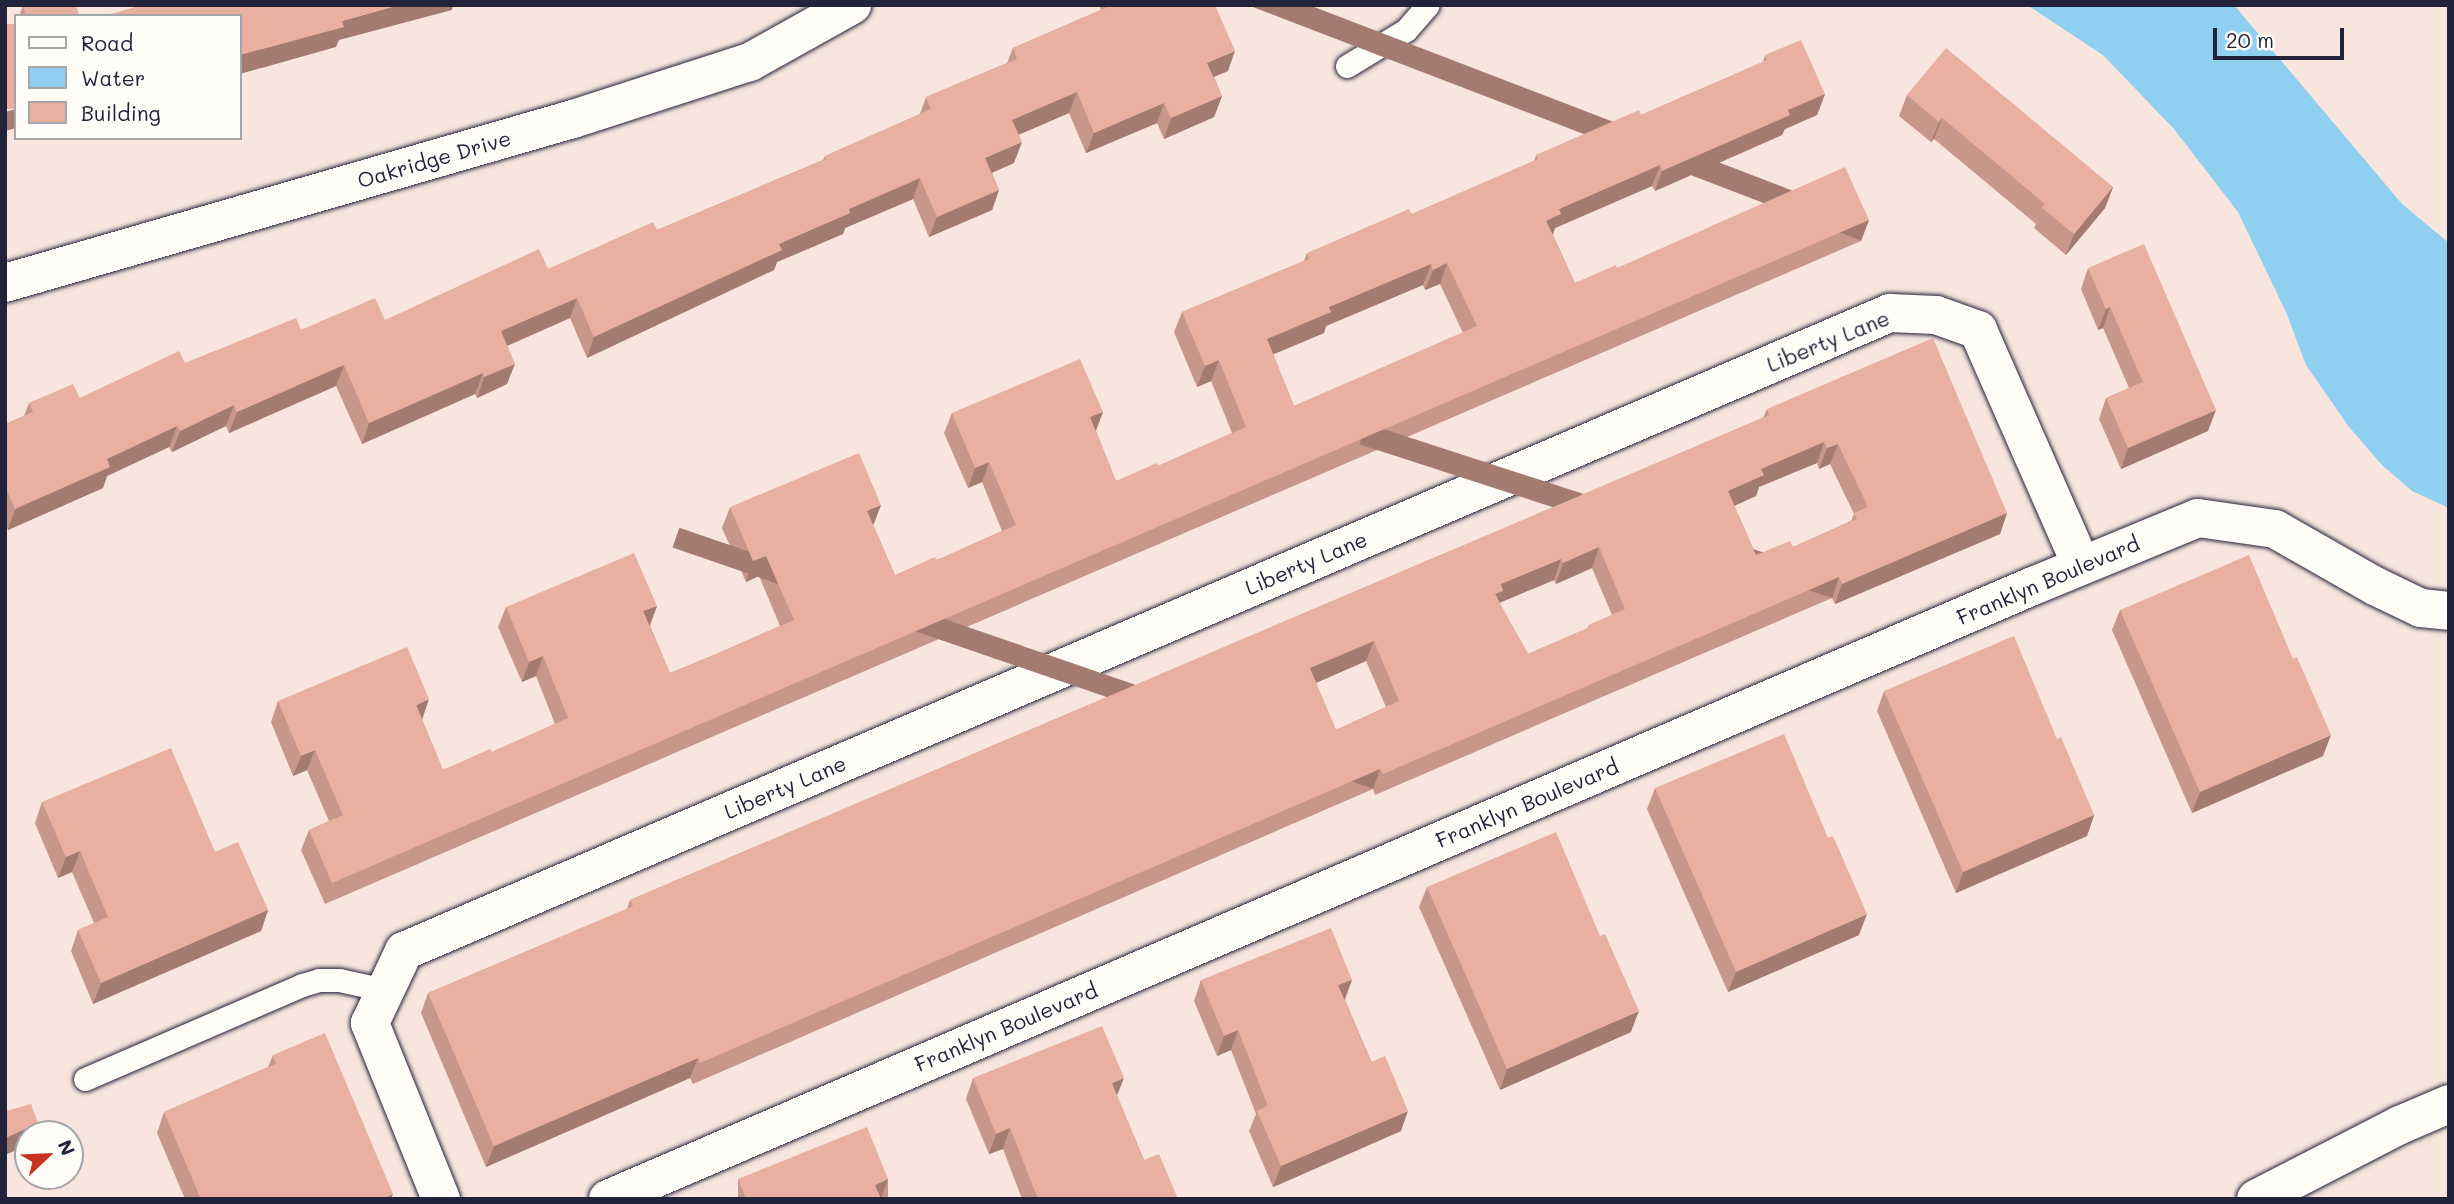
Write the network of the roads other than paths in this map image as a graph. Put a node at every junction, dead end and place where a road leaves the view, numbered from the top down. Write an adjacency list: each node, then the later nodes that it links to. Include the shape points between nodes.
1 (852, 5): 4 (street, Oakridge Drive, via 750,62 573,119)
2 (1429, 5): 3 (lane, via 1406,30)
3 (1348, 66)
4 (5, 283)
5 (2081, 565): 6 (street, Franklyn Boulevard, via 2198,518 2275,529 2409,603); 7 (street, Liberty Lane, via 1978,330 1936,315 1890,313 404,951); 11 (street, Franklyn Boulevard)
6 (2449, 611)
7 (386, 990): 8 (lane, via 339,980 310,982); 10 (street, via 370,1023)
8 (85, 1079)
9 (2449, 1104): 12 (street)
10 (441, 1199)
11 (608, 1199)
12 (2256, 1199)

